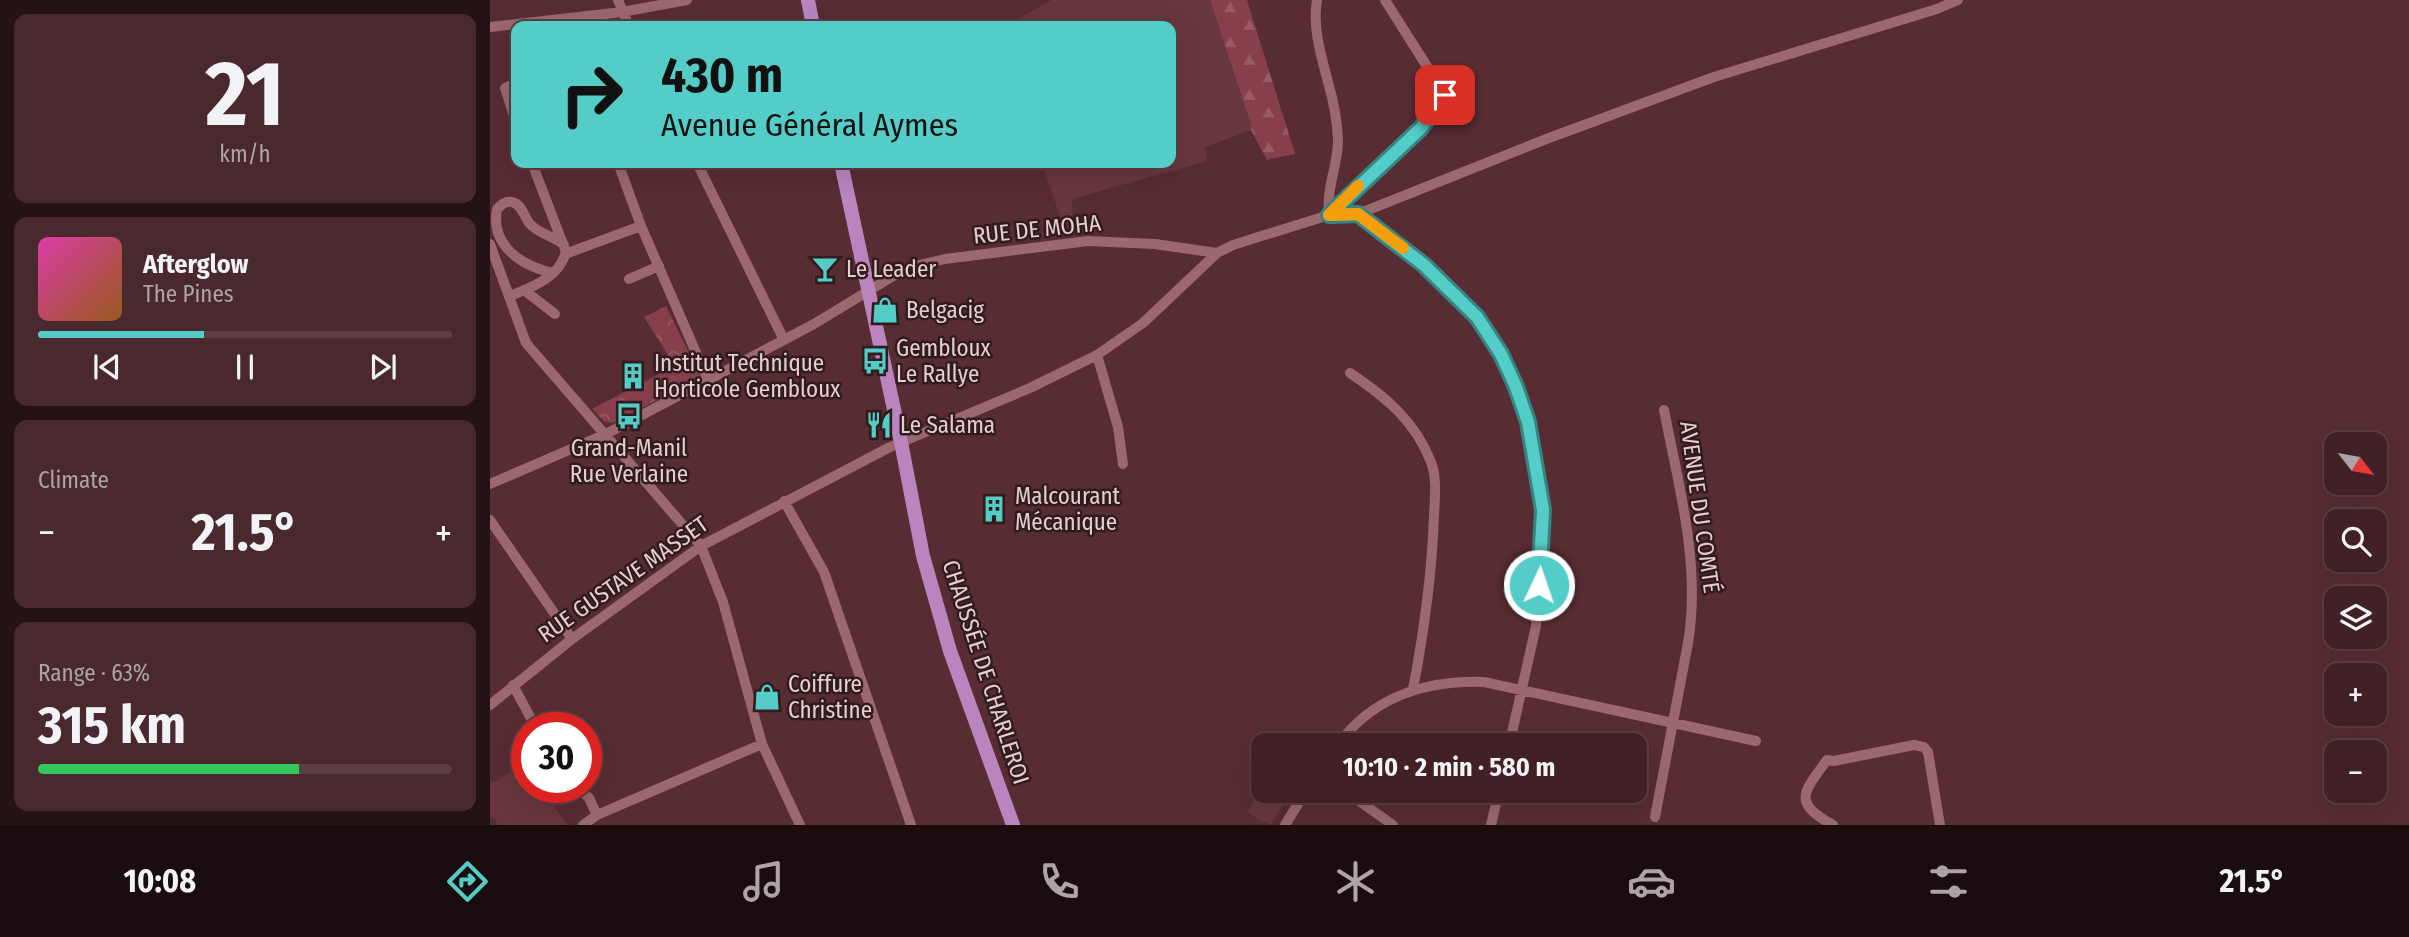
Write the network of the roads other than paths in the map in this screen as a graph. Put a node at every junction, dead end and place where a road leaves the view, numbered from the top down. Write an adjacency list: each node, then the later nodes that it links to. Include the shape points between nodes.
1 (687, 0): 6 (street)
2 (808, 0): 8 (main road)
3 (1317, 0): 18 (street, via 1317,36 1338,144 1327,198)
4 (1385, 0): 18 (street, via 1445,95 1421,128)
5 (1958, 0): 17 (street, via 1714,77)
6 (620, 6): 7 (street)
7 (527, 21)
8 (812, 21)
9 (511, 24): 10 (street)
10 (490, 27)
11 (511, 85): 12 (street, via 505,88)
12 (511, 107)
13 (534, 168): 21 (street)
14 (620, 168): 19 (street)
15 (698, 168): 30 (street)
16 (842, 168): 27 (main road, CHAUSSÉE DE CHARLEROI)
17 (1358, 214): 18 (street); 45 (street, via 1424,265 1477,317 1501,354 1520,398 1543,510 1536,626)
18 (1329, 215): 22 (street)
19 (641, 226): 21 (street); 23 (street)
20 (490, 244): 28 (street)
21 (564, 250): 24 (street); 24 (street, via 559,240 532,226 514,202 497,209 496,231 509,252 528,265)
22 (1217, 253): 27 (street, RUE DE MOHA, via 1155,244 1088,242 919,265); 31 (street, RUE GUSTAVE MASSET, via 1143,323)
23 (659, 267): 25 (street); 33 (street)
24 (554, 273): 26 (street)
25 (629, 279)
26 (524, 290): 28 (street); 29 (street)
27 (868, 291): 30 (street, RUE DE MOHA); 36 (main road, CHAUSSÉE DE CHARLEROI)
28 (510, 296): 35 (street, via 526,343)
29 (555, 314)
30 (784, 340): 33 (street, RUE DE MOHA)
31 (1097, 355): 36 (street, RUE GUSTAVE MASSET); 37 (street, via 1118,426)
32 (1350, 373): 44 (street, via 1407,419 1432,465 1433,544)
33 (708, 380): 35 (street, RUE DE MOHA)
34 (1664, 410): 48 (street, AVENUE DU COMTÉ, via 1694,590 1692,625)
35 (606, 434): 38 (street, RUE DE MOHA); 41 (street)
36 (901, 442): 39 (street, RUE GUSTAVE MASSET); 62 (main road, CHAUSSÉE DE CHARLEROI, via 923,556 950,651)
37 (1123, 464)
38 (490, 484)
39 (784, 501): 41 (street, RUE GUSTAVE MASSET); 61 (street, via 824,572)
40 (490, 520): 42 (street)
41 (701, 546): 42 (street, RUE GUSTAVE MASSET); 52 (street, via 723,602)
42 (572, 639): 43 (street, RUE GUSTAVE MASSET)
43 (513, 685): 46 (street, RUE GUSTAVE MASSET); 47 (street)
44 (1413, 689): 45 (street, via 1461,681); 49 (street, via 1370,712)
45 (1522, 691): 48 (street); 50 (street)
46 (490, 705)
47 (527, 712)
48 (1672, 723): 51 (street); 58 (street, AVENUE DU COMTÉ)
49 (1346, 733)
50 (1512, 733)
51 (1756, 741)
52 (762, 744): 57 (street); 60 (street)
53 (591, 803): 57 (street)
54 (1299, 803): 63 (street)
55 (1362, 803): 64 (street)
56 (1496, 803): 65 (street)
57 (597, 815): 59 (street)
58 (1655, 817)
59 (583, 825)
60 (800, 825)
61 (911, 825)
62 (1013, 825)
63 (1285, 825)
64 (1392, 825)
65 (1491, 825)
66 (1833, 825): 67 (street, via 1807,808 1804,800 1827,760 1914,745 1928,752)
67 (1941, 825)

